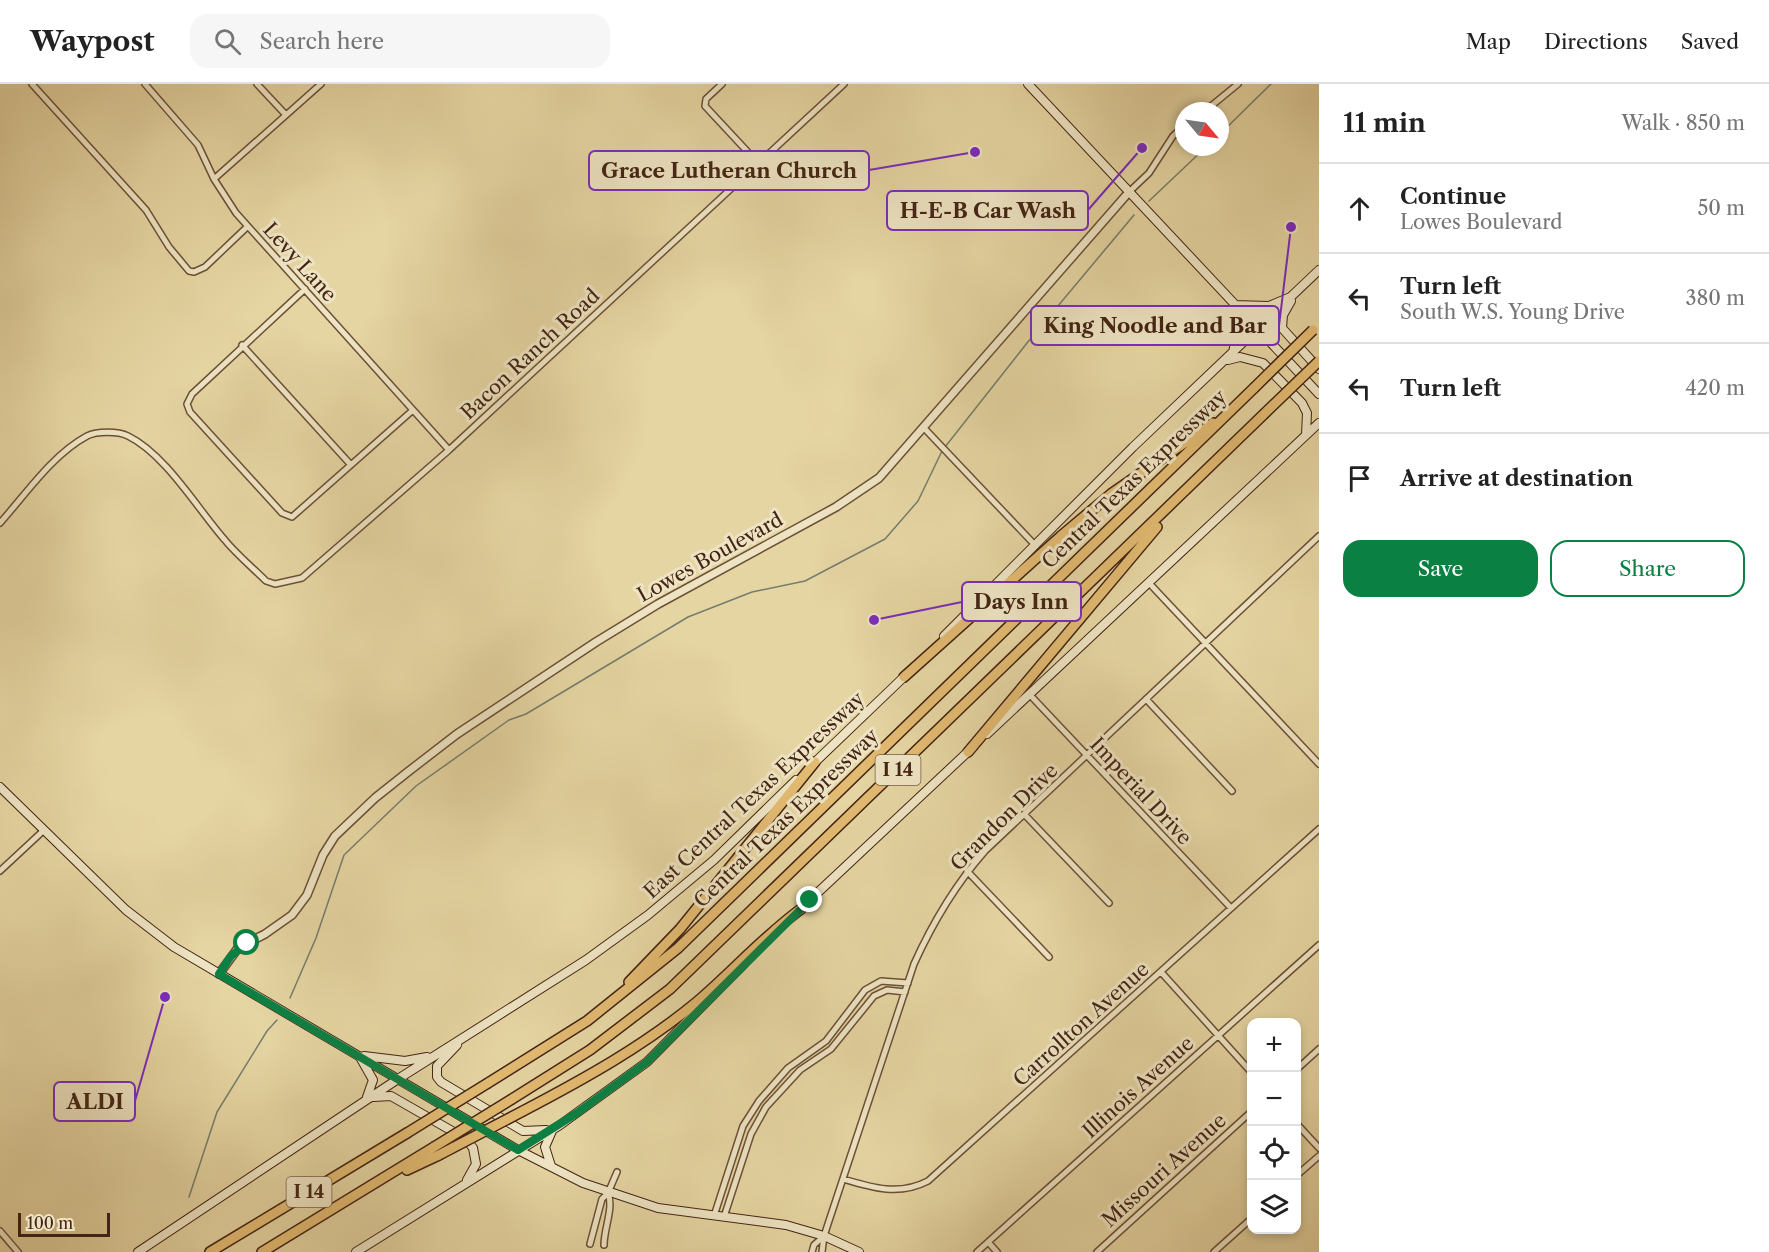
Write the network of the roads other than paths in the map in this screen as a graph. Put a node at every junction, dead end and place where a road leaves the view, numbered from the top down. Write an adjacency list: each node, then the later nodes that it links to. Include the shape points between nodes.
1 (32, 84): 15 (street, via 135,197 189,271 205,267)
2 (145, 84): 13 (street, Levy Lane, via 194,139)
3 (257, 84): 10 (street)
4 (321, 84): 10 (street)
5 (722, 84): 12 (street, via 706,99 705,106)
6 (844, 84): 12 (street, Bacon Ranch Road)
7 (1028, 84): 14 (main road)
8 (1238, 84): 9 (street)
9 (1216, 102)
10 (286, 115): 13 (street)
11 (1175, 134): 14 (street, Lowes Boulevard, via 1149,173)
12 (759, 164): 34 (street, Bacon Ranch Road)
13 (214, 179): 15 (street, Levy Lane)
14 (1129, 192): 19 (main road); 31 (street, Lowes Boulevard)
15 (248, 227): 17 (street, Levy Lane)
16 (1319, 270): 18 (main road, East Central Texas Expressway)
17 (305, 289): 22 (street); 28 (street, Levy Lane)
18 (1295, 295): 19 (main road, via 1269,306); 21 (main road, East Central Texas Expressway); 26 (main road, via 1283,315 1282,328)
19 (1234, 305): 21 (main road); 23 (main road, via 1238,326)
20 (1316, 327): 29 (highway, Central Texas Expressway / I 14, bridge)
21 (1257, 330): 23 (main road, East Central Texas Expressway); 27 (main road)
22 (242, 345): 35 (street); 35 (street, via 192,394 187,408 282,513 289,517 297,514)
23 (1233, 354): 24 (main road, East Central Texas Expressway)
24 (1226, 360): 33 (main road, via 1240,357 1263,363 1302,403 1307,413); 39 (main road, East Central Texas Expressway)
25 (1319, 361): 36 (highway, I 14, bridge)
26 (1319, 369)
27 (1319, 394)
28 (413, 410): 34 (street, Levy Lane); 35 (street)
29 (1232, 410): 42 (highway, via 1111,494 1030,561); 67 (highway, Central Texas Expressway / I 14, via 686,941)
30 (1319, 423): 33 (main road)
31 (924, 429): 39 (street); 62 (street, Lowes Boulevard, via 867,487 636,618 457,734 409,771 335,836 307,895 292,915 238,948)
32 (1319, 429): 33 (main road)
33 (1306, 435): 40 (main road)
34 (449, 450): 37 (street, Bacon Ranch Road, via 302,578 274,584 225,542 161,464 126,434 89,435 56,460)
35 (351, 465)
36 (1171, 506): 45 (highway); 88 (highway, I 14, bridge, via 670,989 590,1050)
37 (0, 523)
38 (1319, 536): 41 (street, Grandon Drive)
39 (1034, 544): 42 (main road, East Central Texas Expressway)
40 (1149, 583): 41 (street); 43 (main road)
41 (1206, 643): 44 (street, Grandon Drive); 48 (street)
42 (904, 677): 47 (main road, East Central Texas Expressway)
43 (1030, 695): 45 (main road); 46 (street, Imperial Drive)
44 (1146, 699): 46 (street, Grandon Drive); 50 (street)
45 (968, 752): 58 (main road)
46 (1086, 756): 51 (street, Grandon Drive); 57 (street, Imperial Drive)
47 (815, 762): 67 (highway, via 680,929); 70 (main road, East Central Texas Expressway, via 714,860 648,915 586,960)
48 (1319, 764)
49 (0, 787): 53 (main road)
50 (1232, 791)
51 (1024, 814): 55 (street, Grandon Drive); 56 (street)
52 (1319, 830): 57 (street, Carrollton Avenue)
53 (43, 831): 54 (street); 62 (main road, via 142,923)
54 (0, 871)
55 (968, 871): 60 (street); 63 (street, Grandon Drive, via 930,928)
56 (1109, 903)
57 (1231, 908): 61 (street, Carrollton Avenue)
58 (801, 909): 85 (main road, via 647,1062); 88 (highway, bridge, via 697,1002 658,1031 576,1083)
59 (1319, 945): 71 (street, Illinois Avenue)
60 (1049, 957)
61 (1161, 972): 71 (street); 94 (street, Carrollton Avenue, via 928,1181 909,1189 889,1191)
62 (219, 974): 74 (main road)
63 (908, 983): 64 (street, Grandon Drive); 65 (street, via 881,981)
64 (905, 992): 66 (street, via 879,992); 94 (street, Grandon Drive)
65 (860, 996): 66 (street); 68 (street)
66 (868, 1003): 69 (street)
67 (587, 1021): 108 (highway, Central Texas Expressway / I 14, bridge)
68 (836, 1026): 69 (street); 77 (street, via 826,1041)
69 (844, 1031): 79 (street, via 831,1049)
70 (469, 1034): 73 (main road, East Central Texas Expressway); 85 (main road, via 437,1066 441,1082 523,1131)
71 (1218, 1036): 76 (street); 103 (street, Illinois Avenue)
72 (1319, 1049): 75 (street)
73 (437, 1054): 74 (main road, via 405,1061); 78 (main road, East Central Texas Expressway)
74 (359, 1056): 78 (main road); 80 (main road, via 373,1080)
75 (1301, 1065)
76 (1250, 1072)
77 (781, 1076): 79 (street); 81 (street)
78 (398, 1078): 80 (main road, East Central Texas Expressway); 87 (main road)
79 (790, 1081): 82 (street)
80 (368, 1099): 96 (main road, via 391,1096 466,1139 473,1148 476,1164); 107 (main road, East Central Texas Expressway)
81 (759, 1101): 82 (street); 93 (street, via 743,1126)
82 (766, 1107): 95 (street, via 754,1125)
83 (1247, 1115): 116 (street, Missouri Avenue)
84 (1299, 1126): 86 (street)
85 (553, 1129): 87 (main road); 90 (main road, via 545,1147)
86 (1319, 1148)
87 (518, 1150): 90 (main road); 96 (main road)
88 (436, 1151): 109 (highway, I 14)
89 (1319, 1156): 92 (street)
90 (550, 1166): 97 (main road)
91 (617, 1172): 97 (street)
92 (1301, 1172)
93 (726, 1179): 95 (street); 98 (street)
94 (843, 1179): 102 (street, Grandon Drive)
95 (735, 1182): 99 (street)
96 (464, 1184): 110 (main road)
97 (608, 1193): 98 (main road, via 658,1208); 104 (street, via 602,1199); 105 (street, via 612,1202 604,1227)
98 (714, 1216): 99 (main road)
99 (724, 1217): 102 (main road, via 786,1225)
100 (1247, 1222): 117 (street)
101 (0, 1232): 106 (street)
102 (824, 1236): 111 (street); 112 (street); 113 (main road)
103 (988, 1242): 114 (street, Illinois Avenue); 115 (street)
104 (590, 1245)
105 (604, 1245)
106 (18, 1252)
107 (138, 1252)
108 (210, 1252)
109 (262, 1252)
110 (356, 1252)
111 (812, 1252)
112 (822, 1252)
113 (859, 1252)
114 (977, 1252)
115 (997, 1252)
116 (1096, 1252)
117 (1214, 1252)

